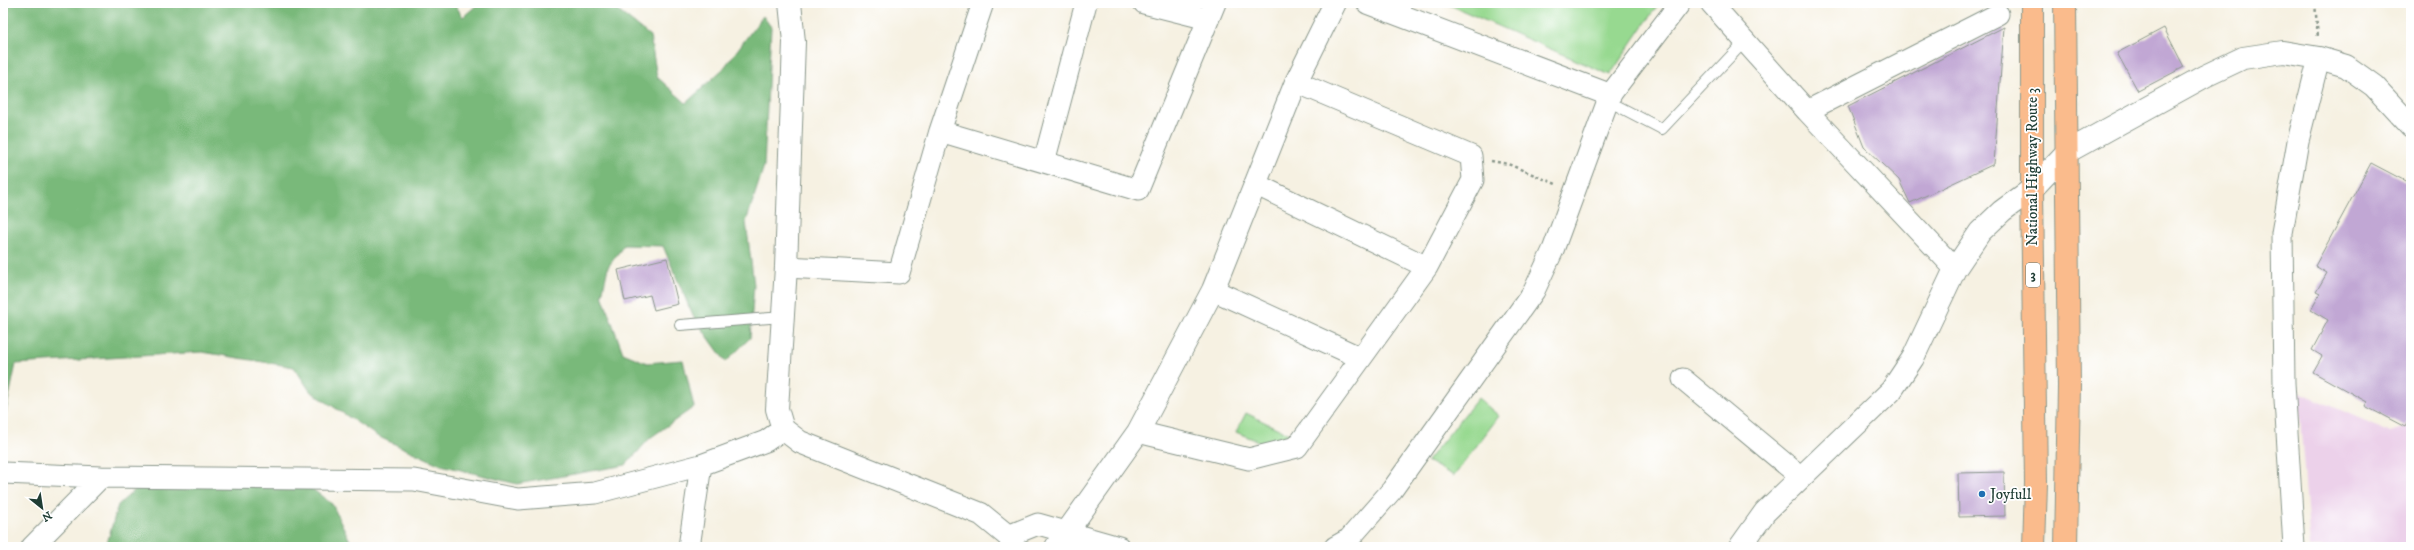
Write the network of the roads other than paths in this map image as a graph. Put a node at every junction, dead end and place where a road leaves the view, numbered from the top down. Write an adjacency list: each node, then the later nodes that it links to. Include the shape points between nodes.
1 (790, 3): 24 (street, via 794,42)
2 (983, 3): 19 (street)
3 (1086, 3): 21 (street)
4 (1144, 3): 11 (street)
5 (1335, 3): 15 (street)
6 (1368, 3): 16 (street)
7 (1680, 3): 16 (street)
8 (1711, 3): 13 (street)
9 (2032, 3): 23 (highway, National Highway Route 3 / 3)
10 (2065, 3): 20 (highway)
11 (1211, 11): 21 (street, via 1138,190)
12 (1998, 14): 17 (street)
13 (1745, 41): 16 (lane, via 1662,129); 17 (street)
14 (2319, 58): 18 (street, via 2346,66 2374,86); 20 (street, via 2283,52 2243,58 2205,76); 47 (street, via 2298,141 2282,233 2284,383)
15 (1296, 82): 22 (street); 25 (street, via 1471,156 1473,180)
16 (1609, 98): 43 (street, via 1553,250 1534,291 1392,490 1349,538)
17 (1807, 111): 26 (street)
18 (2411, 126)
19 (940, 132): 21 (street); 24 (street, via 899,273)
20 (2067, 152): 23 (street); 46 (highway, via 2069,386)
21 (1044, 162)
22 (1255, 184): 25 (street); 27 (street)
23 (2032, 189): 26 (street, via 2002,211 1980,232); 45 (highway, National Highway Route 3 / 3, via 2036,483)
24 (786, 267): 28 (street)
25 (1427, 267): 30 (street)
26 (1955, 269): 37 (street, via 1913,358 1891,391)
27 (1213, 290): 30 (street); 33 (street)
28 (783, 317): 29 (lane); 32 (street, via 777,409)
29 (680, 325)
30 (1361, 358): 33 (street, via 1297,447 1249,459)
31 (1683, 379): 37 (street)
32 (783, 429): 34 (street, via 766,441); 39 (street, via 800,442 981,514)
33 (1138, 432): 38 (street)
34 (701, 465): 36 (street, via 595,493 518,499 414,480); 41 (street)
35 (3, 473): 36 (street)
36 (100, 477): 40 (street)
37 (1801, 477): 44 (street, via 1765,512)
38 (1061, 539): 39 (street, via 1038,524); 42 (street)
39 (1011, 542)
40 (32, 547)
41 (689, 547)
42 (1119, 547)
43 (1335, 547)
44 (1740, 547)
45 (2034, 547)
46 (2066, 547)
47 (2294, 547)

